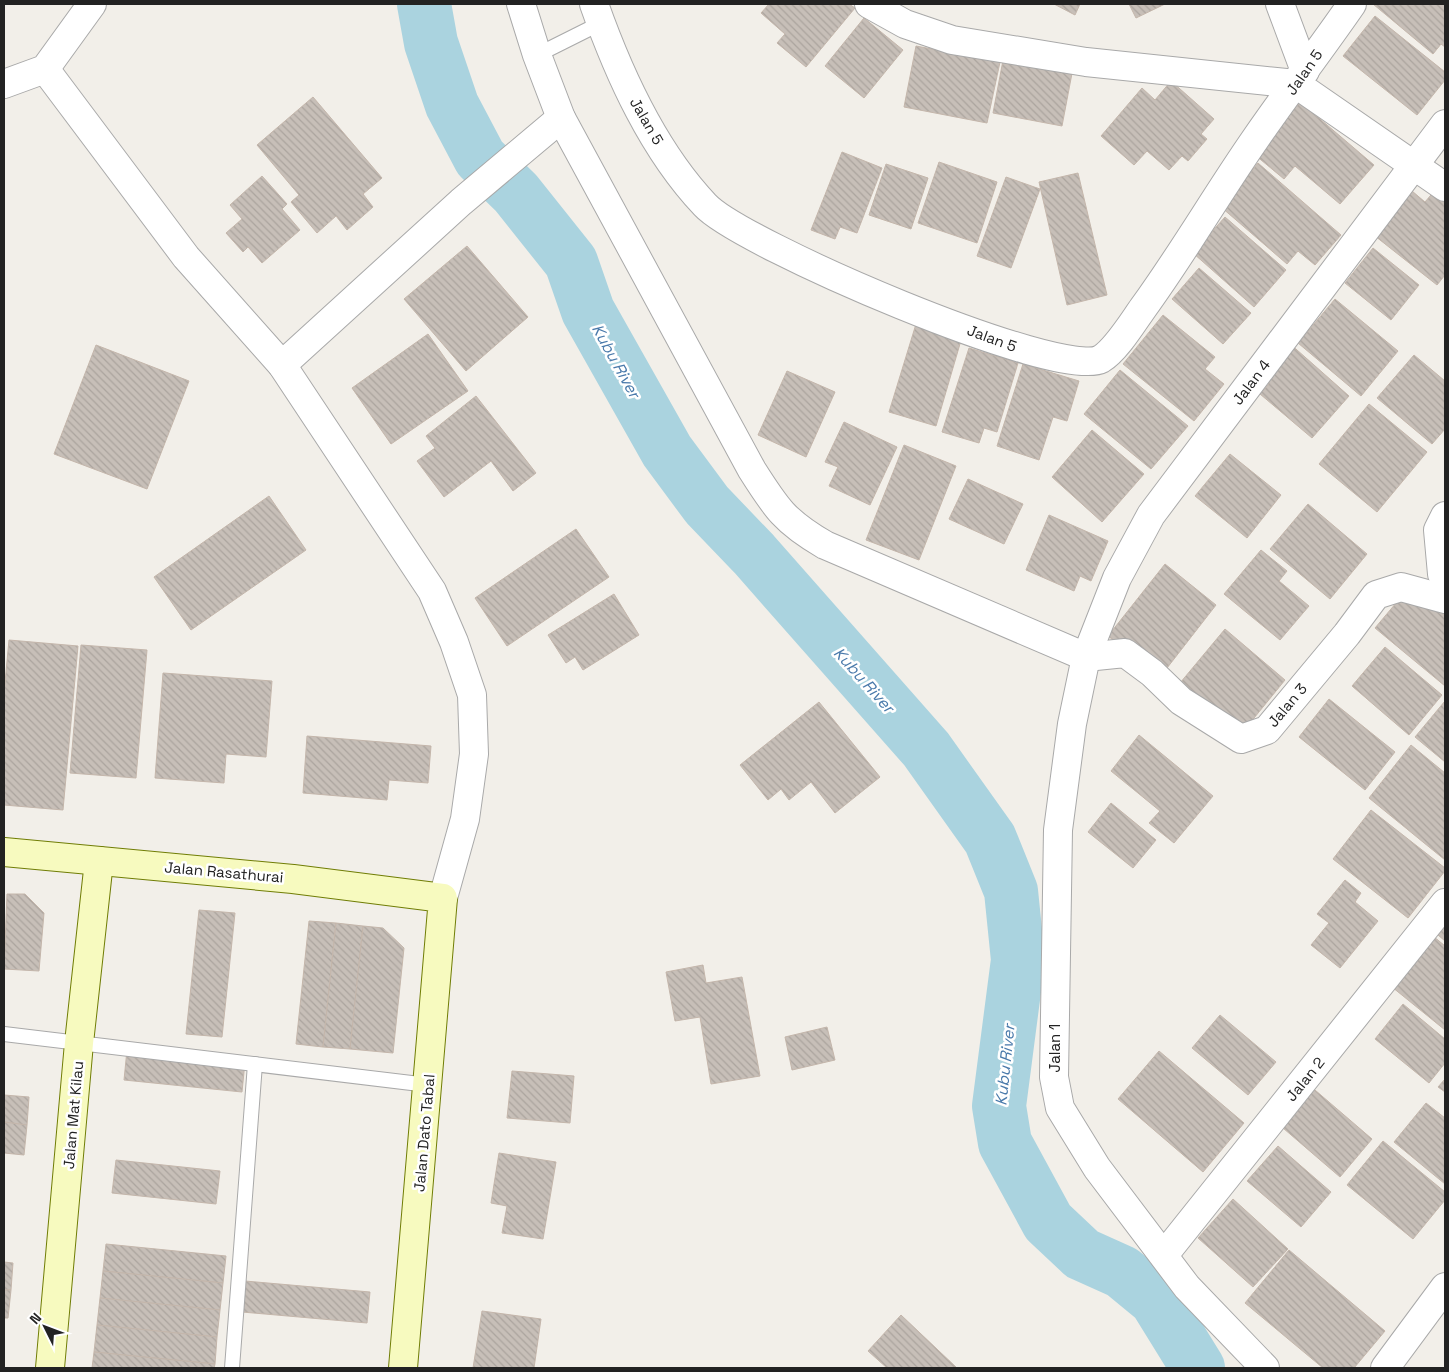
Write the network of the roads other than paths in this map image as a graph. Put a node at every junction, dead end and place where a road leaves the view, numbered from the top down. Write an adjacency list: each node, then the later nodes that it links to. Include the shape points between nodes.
1 (92, 4): 8 (street)
2 (521, 4): 7 (street)
3 (869, 4): 9 (street, via 905,24 952,40 1086,62)
4 (1280, 4): 9 (street)
5 (1352, 4): 9 (street, Jalan 5)
6 (598, 14): 7 (lane); 9 (street, Jalan 5, via 625,82 672,165 707,208 818,270 1007,345 1076,362 1101,359 1133,323 1180,257 1255,138)
7 (537, 55): 11 (street)
8 (45, 69): 10 (street); 15 (street, via 186,257)
9 (1301, 78): 13 (street)
10 (4, 84)
11 (561, 118): 15 (street, via 462,202); 19 (street, via 776,509 800,530 825,545)
12 (1445, 124): 13 (street, Jalan 4)
13 (1413, 165): 14 (street); 19 (street, Jalan 4, via 1151,515 1117,578)
14 (1445, 187)
15 (282, 365): 22 (street, via 432,591 472,695 474,754 465,819)
16 (1445, 516): 17 (street, via 1438,530 1442,574)
17 (1445, 577)
18 (1445, 599): 19 (street, Jalan 3, via 1401,587 1376,595 1266,730 1241,739 1181,701 1125,653)
19 (1086, 657): 28 (street, Jalan 1, via 1072,724 1058,830 1054,1078 1060,1108 1074,1131)
20 (4, 852): 21 (street, Jalan Rasathurai)
21 (99, 861): 22 (street, Jalan Rasathurai, via 293,878); 25 (street, Jalan Mat Kilau)
22 (444, 898): 27 (street, Jalan Dato Tabal)
23 (1445, 903): 28 (street, Jalan 2)
24 (4, 1034): 25 (lane)
25 (80, 1043): 26 (lane); 30 (street, Jalan Mat Kilau)
26 (255, 1064): 27 (lane); 31 (lane)
27 (428, 1085): 32 (street, Jalan Dato Tabal)
28 (1164, 1255): 33 (street, Jalan 1, via 1187,1287)
29 (1445, 1287): 34 (street)
30 (50, 1368)
31 (232, 1368)
32 (403, 1368)
33 (1265, 1368)
34 (1385, 1368)

